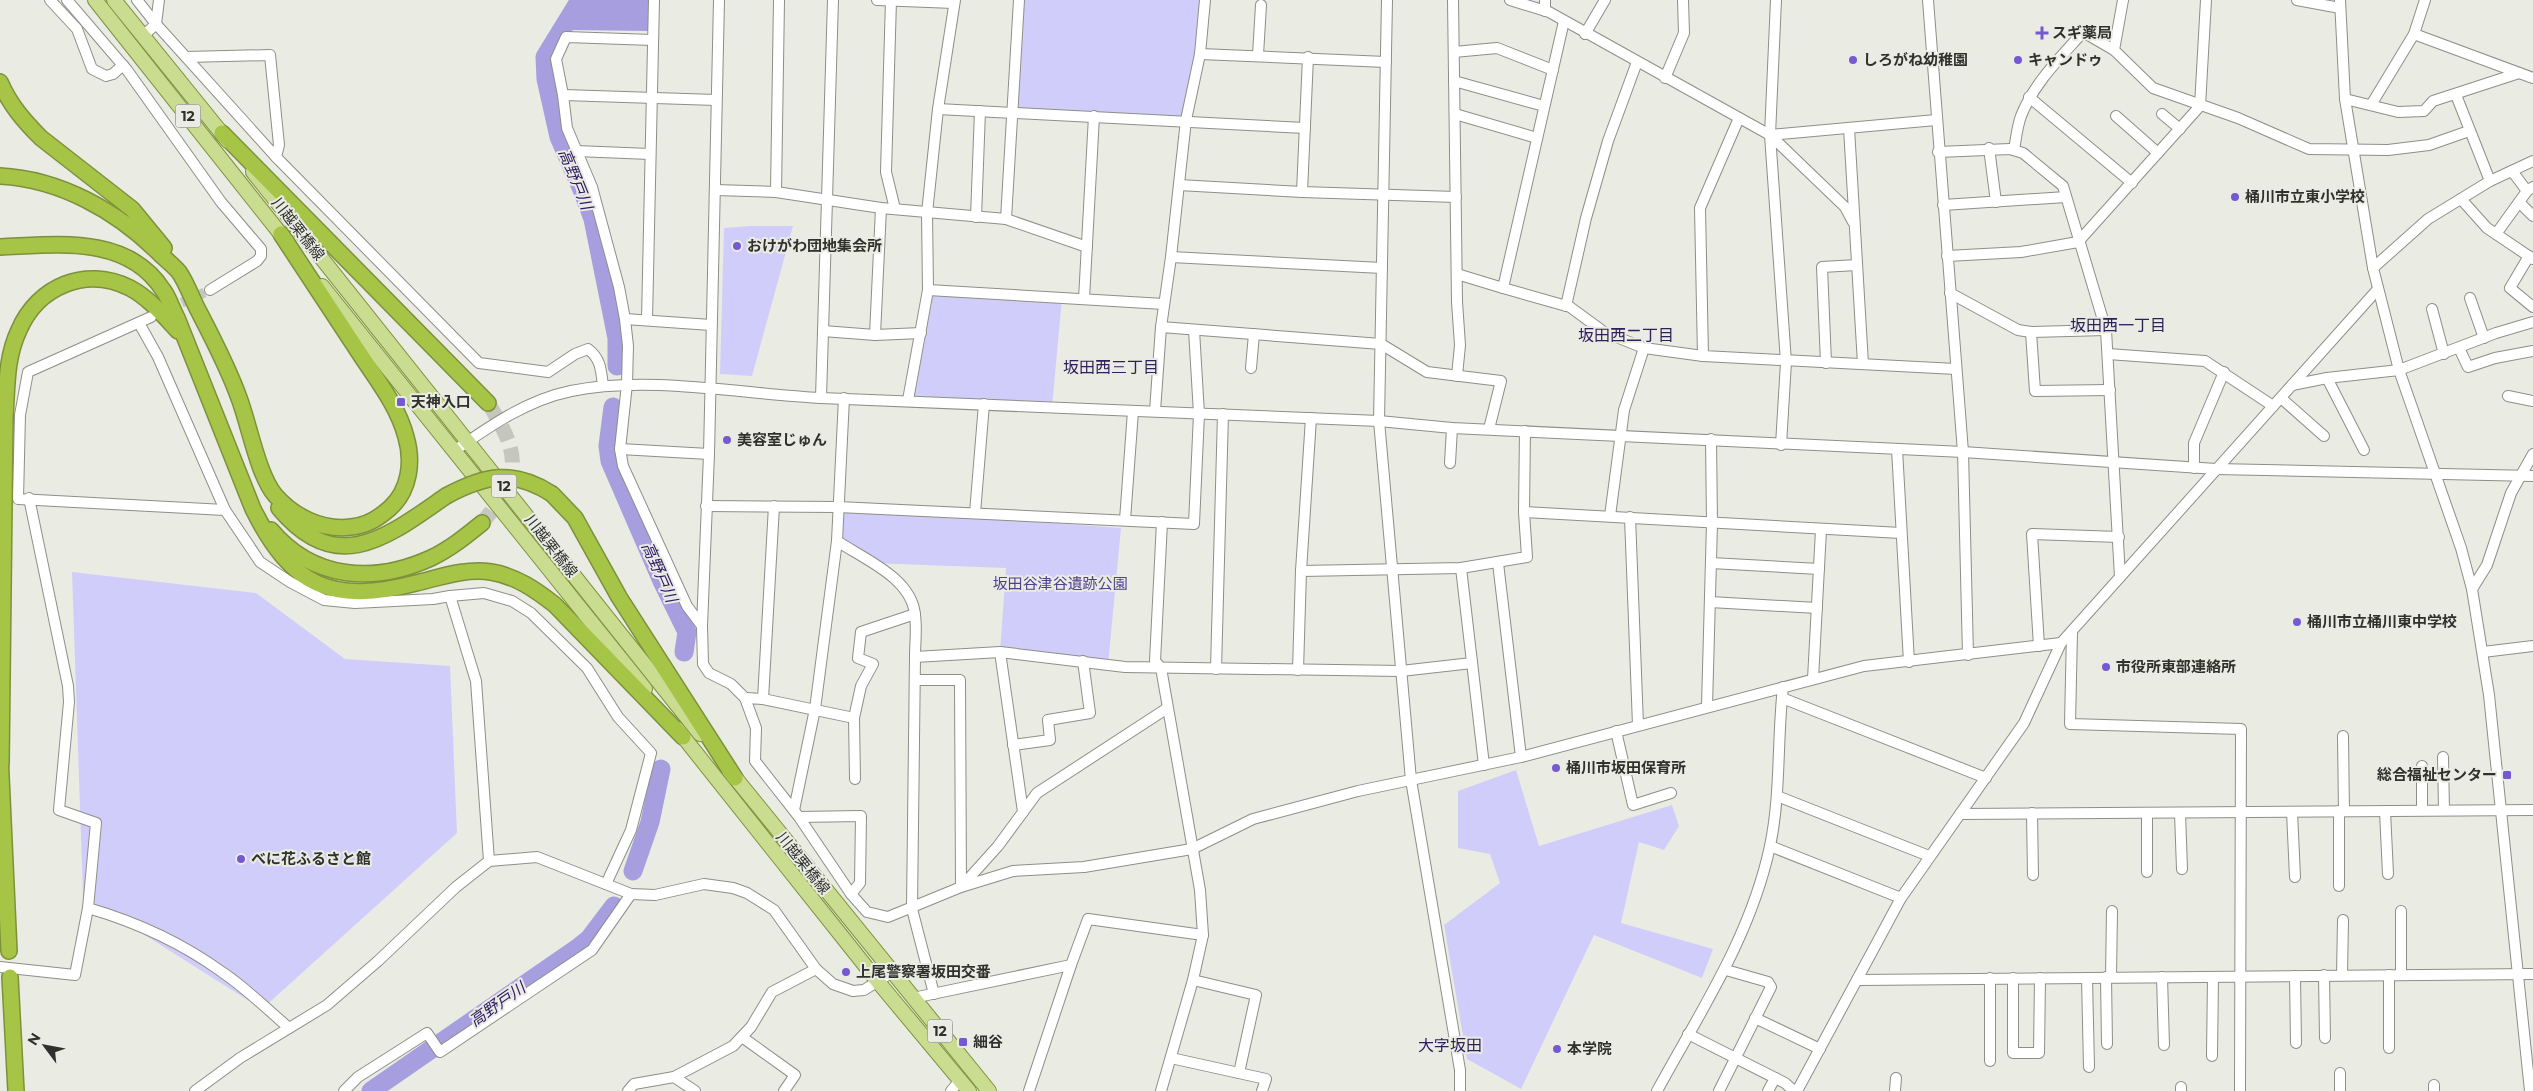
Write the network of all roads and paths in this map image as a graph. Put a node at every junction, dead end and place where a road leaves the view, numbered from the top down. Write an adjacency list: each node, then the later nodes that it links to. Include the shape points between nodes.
1 (50, 0): 45 (street, via 77,29 92,69 106,76)
2 (67, 0): 45 (street)
3 (95, 0): 111 (main road, 川越栗橋線 / 12)
4 (114, 0): 35 (main road, 川越栗橋線 / 12)
5 (137, 0): 32 (street)
6 (159, 0): 32 (street)
7 (654, 0): 36 (street)
8 (719, 0): 57 (street)
9 (779, 0): 94 (street)
10 (833, 0): 99 (street)
11 (877, 0): 12 (street)
12 (891, 0): 26 (street); 105 (street, via 886,172)
13 (1019, 0): 63 (street)
14 (1205, 0): 39 (street)
15 (1387, 0): 43 (street)
16 (1453, 0): 38 (street)
17 (1510, 0): 30 (street)
18 (1605, 0): 33 (street)
19 (1683, 0): 48 (street, via 1684,33)
20 (1776, 0): 76 (street)
21 (1928, 0): 70 (street)
22 (2123, 0): 37 (street)
23 (2206, 0): 60 (street)
24 (2297, 0): 28 (street)
25 (2425, 0): 34 (street)
26 (919, 1): 27 (street)
27 (955, 1): 61 (street)
28 (2340, 4): 56 (street)
29 (1261, 5): 40 (street)
30 (1545, 5): 31 (street)
31 (1564, 21): 33 (street); 46 (street)
32 (156, 24): 35 (street); 41 (street)
33 (1585, 34): 44 (street)
34 (2414, 34): 47 (street); 58 (street)
35 (143, 36): 75 (main road, 川越栗橋線 / 12)
36 (653, 40): 52 (street, via 566,37 556,59); 55 (street)
37 (2114, 50): 54 (street, via 2083,32 2037,84); 60 (street, via 2153,88)
38 (1454, 52): 46 (street, via 1498,48); 50 (street)
39 (1200, 54): 40 (street); 69 (street)
40 (1258, 55): 42 (street)
41 (186, 57): 85 (street); 85 (street, via 270,55 279,145)
42 (1308, 57): 43 (street); 71 (street)
43 (1386, 62): 96 (street)
44 (1637, 62): 48 (street); 132 (street, via 1608,141)
45 (123, 65): 125 (street, via 221,202 261,249 261,256 256,261)
46 (1552, 70): 59 (street)
47 (2519, 73): 49 (street); 53 (street)
48 (1665, 78): 68 (street)
49 (2533, 78)
50 (1454, 81): 59 (street); 64 (street)
51 (0, 82): 122 (highway, via 14,109 41,138 115,194 145,223)
52 (562, 95): 55 (street); 81 (street)
53 (2456, 95): 58 (street, via 2433,101 2424,111 2398,112); 74 (street)
54 (2030, 97): 80 (street, via 2020,118); 90 (street)
55 (651, 98): 57 (street); 84 (street)
56 (2346, 99): 58 (street); 79 (street)
57 (716, 100): 93 (street)
58 (2371, 105)
59 (1544, 106): 77 (street)
60 (2200, 106): 73 (street); 79 (street, via 2238,118 2309,149)
61 (938, 109): 62 (street); 106 (street)
62 (980, 111): 63 (street); 108 (street)
63 (1012, 112): 66 (street); 109 (street)
64 (1455, 114): 77 (street); 97 (street)
65 (2162, 114): 73 (street)
66 (1094, 116): 69 (street); 115 (street)
67 (2116, 116): 83 (street)
68 (1739, 118): 76 (street); 157 (street, via 1700,208)
69 (1186, 120): 71 (street); 91 (street)
70 (1936, 120): 72 (street); 82 (street)
71 (1305, 128): 95 (street)
72 (1849, 128): 76 (street); 110 (street)
73 (2180, 129): 83 (street)
74 (2470, 131): 79 (street, via 2429,145 2388,150); 89 (street)
75 (222, 133): 178 (highway); 193 (main road, 川越栗橋線 / 12)
76 (1770, 135): 110 (street, via 1845,207); 158 (street)
77 (1537, 138): 124 (street)
78 (1989, 148): 80 (street); 82 (street); 101 (street)
79 (2353, 149): 121 (street)
80 (2014, 150): 98 (street, via 2023,153 2063,186)
81 (576, 151): 84 (street); 136 (street, via 592,187)
82 (1938, 152): 103 (street)
83 (2158, 153): 90 (street)
84 (650, 154): 137 (street)
85 (276, 156): 169 (street, via 479,363 548,372 588,349 600,363)
86 (2533, 161): 87 (street)
87 (2512, 171): 89 (street); 92 (street)
88 (0, 176): 122 (highway, via 39,182 91,203 134,230)
89 (2490, 182): 100 (street)
90 (2132, 183): 113 (street)
91 (1179, 185): 95 (street); 117 (street)
92 (2530, 189): 102 (street)
93 (715, 190): 94 (street); 140 (street)
94 (776, 192): 99 (street)
95 (1302, 192): 96 (street)
96 (1384, 194): 97 (street); 120 (street)
97 (1456, 197): 123 (street)
98 (2066, 197): 101 (street); 113 (street)
99 (827, 198): 104 (street); 144 (street)
100 (2461, 199): 112 (street); 121 (street, via 2428,219)
101 (1996, 202): 103 (street)
102 (2518, 202): 107 (street); 112 (street)
103 (1943, 205): 116 (street)
104 (881, 208): 105 (street); 148 (street)
105 (895, 209): 106 (street)
106 (927, 213): 108 (street); 126 (street)
107 (2533, 216)
108 (976, 217): 109 (street)
109 (1006, 219): 115 (street)
110 (1853, 222): 119 (street)
111 (281, 234): 198 (main road, 川越栗橋線 / 12); 209 (highway, via 399,417 410,454 404,490 395,504 383,515 351,528 315,523 284,505)
112 (2496, 234): 118 (street)
113 (2078, 242): 116 (street, via 2021,252); 143 (street)
114 (0, 247): 149 (highway, via 76,244 111,250 140,267 163,289)
115 (1087, 247): 130 (street)
116 (1947, 256): 128 (street)
117 (1171, 257): 120 (street); 131 (street)
118 (2531, 258): 133 (street, via 2510,288)
119 (1857, 265): 159 (street, via 1822,267); 160 (street)
120 (1382, 268): 151 (street)
121 (2373, 268): 127 (street)
122 (179, 272): 209 (highway, via 223,358)
123 (1457, 274): 124 (street); 165 (street, via 1460,345)
124 (1503, 288): 132 (street)
125 (210, 290)
126 (928, 290): 130 (street); 146 (street)
127 (2378, 290): 163 (street); 168 (street)
128 (1950, 293): 145 (street, via 2018,330); 162 (street)
129 (2470, 298): 150 (street)
130 (1084, 299): 131 (street)
131 (1164, 304): 141 (street)
132 (1566, 306): 152 (street, via 1604,332)
133 (2533, 308)
134 (2432, 309): 156 (street)
135 (151, 317): 139 (street)
136 (625, 319): 137 (street); 167 (street)
137 (647, 320): 140 (street)
138 (2533, 322): 150 (street)
139 (139, 323): 210 (street, via 28,372 20,415 18,499); 215 (street, via 158,357)
140 (711, 325): 170 (street)
141 (1161, 327): 142 (street); 182 (street)
142 (1194, 330): 147 (street); 183 (street)
143 (2106, 330): 145 (street); 155 (street)
144 (823, 331): 148 (street); 173 (street)
145 (2031, 332): 171 (street, via 2035,391)
146 (921, 333): 148 (street); 176 (street)
147 (1254, 334): 151 (street); 161 (street)
148 (875, 335)
149 (184, 338): 214 (highway); 273 (highway, via 144,297 130,288 99,278 84,278 54,289 39,300 19,330 7,374 5,416)
150 (2484, 338): 153 (street)
151 (1380, 344): 165 (street, via 1427,372); 186 (street)
152 (1644, 348): 157 (street); 191 (street, via 1624,410)
153 (2459, 348): 154 (street, via 2468,367); 156 (street)
154 (2533, 351)
155 (2108, 354): 164 (street, via 2205,361); 171 (street)
156 (2444, 354): 163 (street)
157 (1703, 356): 158 (street)
158 (1786, 362): 159 (street); 194 (street)
159 (1826, 364): 160 (street)
160 (1863, 364): 162 (street)
161 (1251, 368)
162 (1956, 369): 199 (street)
163 (2399, 370): 166 (street); 206 (street)
164 (2224, 372): 180 (street); 204 (street, via 2194,443)
165 (1457, 376): 188 (street, via 1501,381)
166 (2327, 378): 168 (street); 197 (street)
167 (627, 384): 169 (street); 170 (street); 195 (street)
168 (2292, 385): 175 (street)
169 (603, 386): 193 (street, via 544,398)
170 (709, 390): 173 (street); 200 (street)
171 (2110, 390): 203 (street)
172 (2508, 396): 177 (street)
173 (821, 398): 174 (street)
174 (844, 398): 176 (street); 213 (street)
175 (2281, 398): 180 (street); 190 (street)
176 (908, 400): 179 (street)
177 (2533, 401)
178 (488, 403)
179 (984, 404): 181 (street); 217 (street)
180 (2273, 406): 205 (street)
181 (1133, 410): 182 (street); 220 (street)
182 (1155, 412): 183 (street)
183 (1199, 414): 184 (street); 221 (street, via 1194,524)
184 (1223, 414): 185 (street); 253 (street)
185 (1310, 418): 186 (street); 233 (street)
186 (1379, 421): 187 (street); 231 (street)
187 (1452, 428): 188 (street); 202 (street)
188 (1489, 429): 189 (street)
189 (1525, 431): 191 (street); 216 (street)
190 (2324, 436)
191 (1621, 437): 192 (street); 218 (street)
192 (1711, 439): 194 (street); 223 (street)
193 (468, 441): 198 (street); 276 (main road, 川越栗橋線 / 12)
194 (1781, 445): 196 (street)
195 (620, 449): 200 (street); 240 (street, via 623,466 687,606)
196 (1897, 449): 199 (street); 225 (street)
197 (2364, 450)
198 (454, 451): 268 (main road, 川越栗橋線 / 12)
199 (1962, 452): 203 (street); 247 (street)
200 (709, 454): 211 (street)
201 (2533, 454): 207 (street)
202 (1450, 463)
203 (2114, 464): 204 (street); 226 (street)
204 (2194, 468): 205 (street)
205 (2216, 469): 206 (street); 234 (street)
206 (2433, 474): 207 (street); 235 (street, via 2461,548)
207 (2519, 476): 208 (street); 235 (street, via 2487,565)
208 (2533, 476)
209 (270, 489): 276 (highway, bridge, via 279,508 310,538 331,545 349,546 390,534 446,496 485,479 523,479 552,494 575,518 619,597)
210 (29, 498): 215 (street); 311 (street, via 68,686 59,810 96,822)
211 (706, 506): 212 (street); 240 (street)
212 (774, 506): 213 (street); 260 (street)
213 (838, 507): 217 (street); 227 (street)
214 (253, 509): 222 (highway, via 294,553 329,569 355,575 404,568 432,558); 268 (highway, via 278,554 294,570 337,591 360,594 387,591 469,570 492,572 535,589 555,605)
215 (225, 510): 236 (street, via 260,562 324,600 355,603)
216 (1524, 512): 218 (street); 229 (street, via 1527,557)
217 (975, 514): 220 (street)
218 (1610, 516): 219 (street)
219 (1630, 517): 223 (street); 265 (street)
220 (1125, 520): 221 (street)
221 (1162, 522): 252 (street, via 1155,661)
222 (482, 523)
223 (1712, 523): 224 (street); 228 (street)
224 (1821, 530): 225 (street); 232 (street)
225 (1902, 533): 250 (street)
226 (2119, 537): 234 (street); 243 (street, via 2032,534)
227 (837, 541): 239 (street, via 899,582 911,600); 262 (street)
228 (1711, 562): 232 (street); 237 (street)
229 (1498, 563): 230 (street); 271 (street)
230 (1461, 568): 231 (street); 251 (street)
231 (1392, 569): 233 (street); 255 (street)
232 (1819, 569): 238 (street)
233 (1301, 571): 254 (street)
234 (2120, 577): 241 (street)
235 (2472, 589): 246 (street)
236 (450, 596): 299 (street, via 476,681); 305 (street, via 484,593 512,601 531,613 587,668 618,717 651,753 631,830)
237 (1710, 602): 238 (street); 261 (street)
238 (1817, 608): 256 (street)
239 (915, 614): 248 (street); 264 (street, via 861,632 858,658 873,664 861,686)
240 (702, 626): 259 (street, via 703,664 709,673 731,684)
241 (2072, 632): 242 (street); 289 (street, via 2070,724 2241,729)
242 (2062, 643): 243 (street); 277 (street, via 2024,723)
243 (2039, 646): 247 (street)
244 (2533, 646): 246 (street)
245 (1000, 652): 248 (street); 249 (street); 269 (street)
246 (2483, 652): 284 (street)
247 (1968, 655): 250 (street)
248 (915, 657): 257 (street)
249 (1083, 662): 252 (street); 269 (street, via 1090,713 1048,720 1050,740)
250 (1909, 662): 256 (street, via 1864,666)
251 (1472, 663): 255 (street); 274 (street)
252 (1160, 668): 253 (street); 263 (street)
253 (1216, 669): 254 (street)
254 (1298, 670): 255 (street)
255 (1401, 671): 279 (street)
256 (1813, 679): 258 (street)
257 (915, 680): 307 (street, via 960,680); 312 (street)
258 (1783, 692): 261 (street); 277 (street); 281 (street)
259 (745, 698): 260 (street); 294 (street, via 756,728 755,761)
260 (762, 699): 262 (street)
261 (1707, 706): 265 (street)
262 (815, 709): 264 (street); 294 (street)
263 (1166, 709): 288 (street, via 1037,792); 297 (street)
264 (854, 718): 278 (street)
265 (1638, 725): 266 (street)
266 (1616, 731): 271 (street); 280 (street, via 1633,805)
267 (2343, 736): 286 (street)
268 (683, 737): 340 (main road, 川越栗橋線 / 12)
269 (1013, 745): 288 (street)
270 (0, 753): 273 (highway)
271 (1521, 757): 274 (street)
272 (2443, 757): 283 (street)
273 (0, 764): 317 (highway)
274 (1484, 765): 279 (street)
275 (2422, 766): 282 (street)
276 (735, 778): 322 (main road, 川越栗橋線 / 12)
277 (1986, 778): 295 (street)
278 (855, 779)
279 (1411, 780): 297 (street, via 1252,819); 376 (street, via 1460,1070)
280 (1671, 792)
281 (1777, 796): 296 (street); 298 (street)
282 (2422, 810): 283 (street); 287 (street)
283 (2444, 810): 284 (street)
284 (2501, 810): 285 (street); 323 (street)
285 (2533, 810)
286 (2342, 811): 287 (street); 290 (street); 306 (street)
287 (2385, 811): 302 (street)
288 (1023, 812): 307 (street)
289 (2240, 812): 290 (street); 293 (street); 330 (street)
290 (2292, 812): 304 (street)
291 (2032, 813): 292 (street); 295 (street); 303 (street)
292 (2147, 813): 293 (street); 301 (street)
293 (2180, 813): 300 (street)
294 (796, 814): 309 (street); 309 (street, via 861,816 860,883)
295 (1960, 814): 298 (street)
296 (1770, 846): 310 (street); 320 (street, via 1758,889)
297 (1192, 849): 307 (street, via 1084,867 1014,871); 316 (street, via 1200,890)
298 (1929, 856): 310 (street)
299 (488, 861): 305 (street, via 537,857); 344 (street, via 327,1005)
300 (2182, 869)
301 (2147, 872)
302 (2388, 874)
303 (2033, 875)
304 (2295, 877)
305 (606, 884): 308 (street)
306 (2339, 886)
307 (961, 887): 312 (street)
308 (631, 894): 319 (street, via 655,895 704,884 747,892 774,910); 366 (street, via 592,950 440,1052 427,1033 358,1077)
309 (851, 894): 312 (street, via 867,912 888,917)
310 (1901, 898): 339 (street)
311 (88, 908): 321 (street, via 75,975); 344 (street, via 123,918 168,939 222,972)
312 (912, 909): 341 (street)
313 (2112, 911): 332 (street)
314 (2401, 911): 328 (street)
315 (2343, 920): 326 (street)
316 (1203, 935): 318 (street, via 1088,919); 338 (street)
317 (9, 951)
318 (1071, 965): 341 (street); 373 (street)
319 (816, 969): 340 (street, via 824,978 848,990 864,990); 346 (street, via 772,992)
320 (1726, 970): 343 (street, via 1768,982 1771,987); 345 (street)
321 (5, 972): 364 (highway)
322 (891, 973): 340 (street); 342 (main road, 川越栗橋線 / 12)
323 (2518, 974): 324 (street); 328 (street); 384 (street)
324 (2533, 974)
325 (2324, 975): 326 (street); 331 (street); 347 (street)
326 (2342, 975): 327 (street)
327 (2389, 975): 328 (street); 351 (street)
328 (2401, 975)
329 (2213, 976): 330 (street); 333 (street); 353 (street)
330 (2240, 976): 331 (street); 382 (street)
331 (2295, 976): 348 (street)
332 (2108, 977): 333 (street); 337 (street); 349 (street)
333 (2162, 977): 350 (street)
334 (1990, 978): 335 (street); 339 (street); 356 (street)
335 (2013, 978): 336 (street); 336 (street, via 2013,1053 2039,1053)
336 (2040, 978): 337 (street)
337 (2087, 978): 357 (street)
338 (1193, 980): 354 (street); 358 (street, via 1256,995)
339 (1858, 980): 352 (street)
340 (879, 983): 363 (main road, 川越栗橋線 / 12)
341 (934, 994): 342 (street)
342 (912, 998): 372 (main road, 川越栗橋線 / 12)
343 (1755, 1018): 352 (street); 355 (street)
344 (289, 1028): 365 (street)
345 (1688, 1034): 355 (street); 377 (street)
346 (742, 1037): 360 (street, via 733,1046); 369 (street, via 795,1075)
347 (2325, 1038)
348 (2296, 1042)
349 (2107, 1044)
350 (2164, 1044)
351 (2389, 1048)
352 (1820, 1049): 380 (street)
353 (2212, 1056)
354 (1171, 1058): 358 (street); 374 (street)
355 (1735, 1058): 361 (street); 378 (street)
356 (1990, 1061)
357 (2089, 1067)
358 (1239, 1073): 375 (street, via 1266,1079)
359 (2340, 1073): 383 (street)
360 (674, 1078): 367 (street, via 634,1084); 368 (street)
361 (1775, 1078): 379 (street); 380 (street)
362 (1896, 1078): 381 (street)
363 (961, 1079): 370 (street); 371 (main road, 川越栗橋線 / 12)
364 (16, 1091)
365 (195, 1091)
366 (344, 1091)
367 (628, 1091)
368 (695, 1091)
369 (784, 1091)
370 (951, 1091)
371 (969, 1091)
372 (989, 1091)
373 (1029, 1091)
374 (1161, 1091)
375 (1262, 1091)
376 (1460, 1091)
377 (1657, 1091)
378 (1719, 1091)
379 (1768, 1091)
380 (1796, 1091)
381 (1896, 1091)
382 (2240, 1091)
383 (2340, 1091)
384 (2530, 1091)

